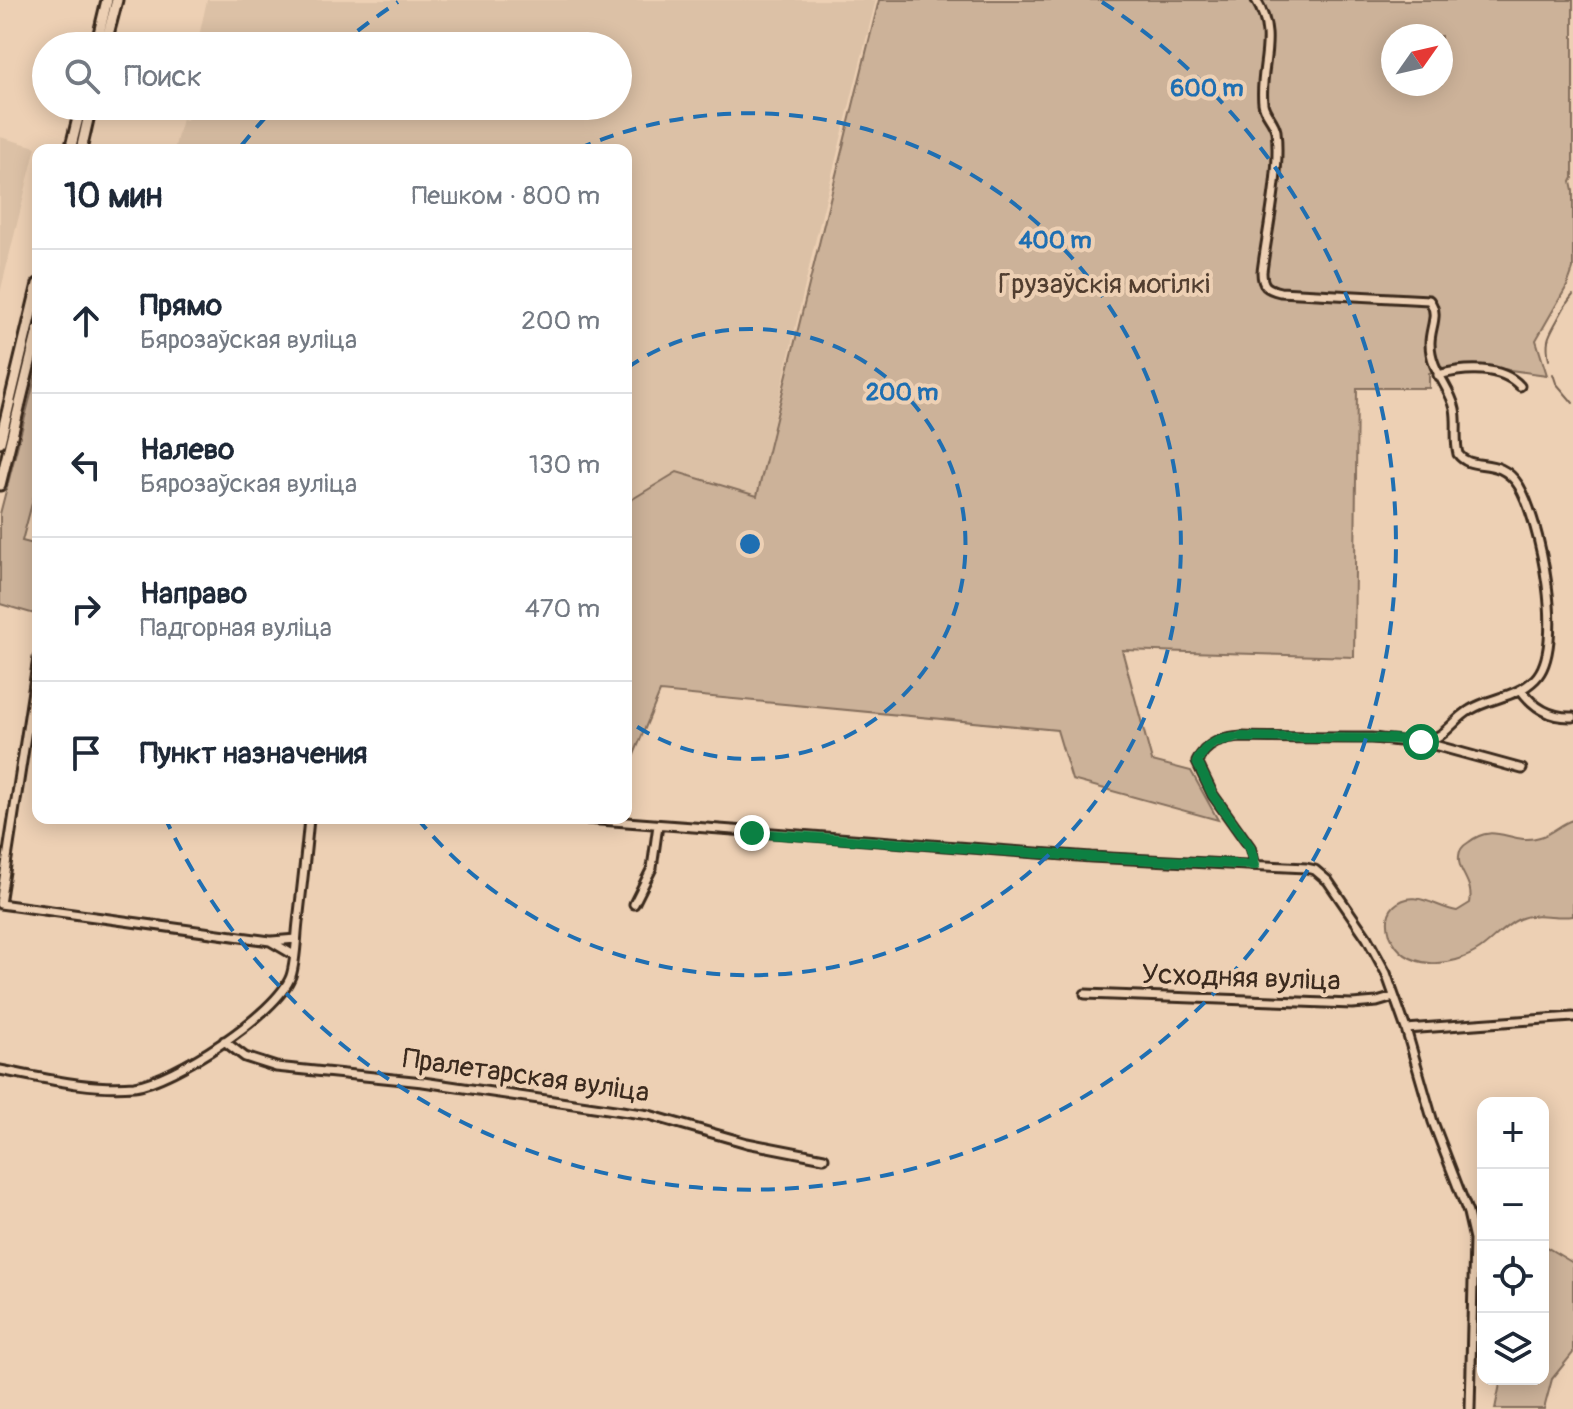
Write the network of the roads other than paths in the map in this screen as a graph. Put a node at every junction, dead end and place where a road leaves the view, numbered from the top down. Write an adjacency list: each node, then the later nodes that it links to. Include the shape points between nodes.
1 (107, 0): 4 (main road)
2 (117, 0): 5 (main road)
3 (1256, 0): 12 (street, via 1267,34 1263,105 1276,138 1263,285 1280,292 1429,300 1435,312 1430,342)
4 (99, 32)
5 (109, 32)
6 (78, 120): 8 (main road)
7 (88, 120): 9 (main road)
8 (72, 144)
9 (82, 144)
10 (32, 309): 14 (main road)
11 (32, 354): 15 (main road)
12 (1438, 375): 13 (street, via 1483,371 1506,375); 16 (street, via 1455,408 1458,454 1466,461 1507,470 1524,495 1537,531 1546,581 1548,648 1540,674)
13 (1520, 386)
14 (0, 442)
15 (0, 485)
16 (1521, 690): 18 (street, via 1542,710); 19 (street, via 1476,707 1442,735)
17 (32, 697): 25 (street)
18 (1573, 717)
19 (1421, 742): 20 (street); 24 (street, via 1243,737 1206,748 1197,762 1250,847)
20 (1522, 769)
21 (632, 823): 23 (street)
22 (308, 824): 28 (street)
23 (658, 825): 24 (street); 26 (street, via 652,868)
24 (1255, 865): 31 (street, via 1322,874 1379,959)
25 (0, 904): 27 (street)
26 (634, 904)
27 (270, 941): 28 (street); 29 (street)
28 (296, 942): 29 (street)
29 (294, 955): 34 (street, via 291,976 278,998)
30 (1085, 994): 31 (street, Усходняя вуліца, via 1352,1004)
31 (1394, 997): 33 (street)
32 (1573, 1017): 33 (street)
33 (1406, 1029): 37 (street, via 1474,1239)
34 (224, 1041): 35 (street, via 168,1075 133,1086); 36 (street, Пралетарская вуліца, via 245,1057 276,1067 649,1115)
35 (0, 1070)
36 (824, 1158)
37 (1470, 1409)

